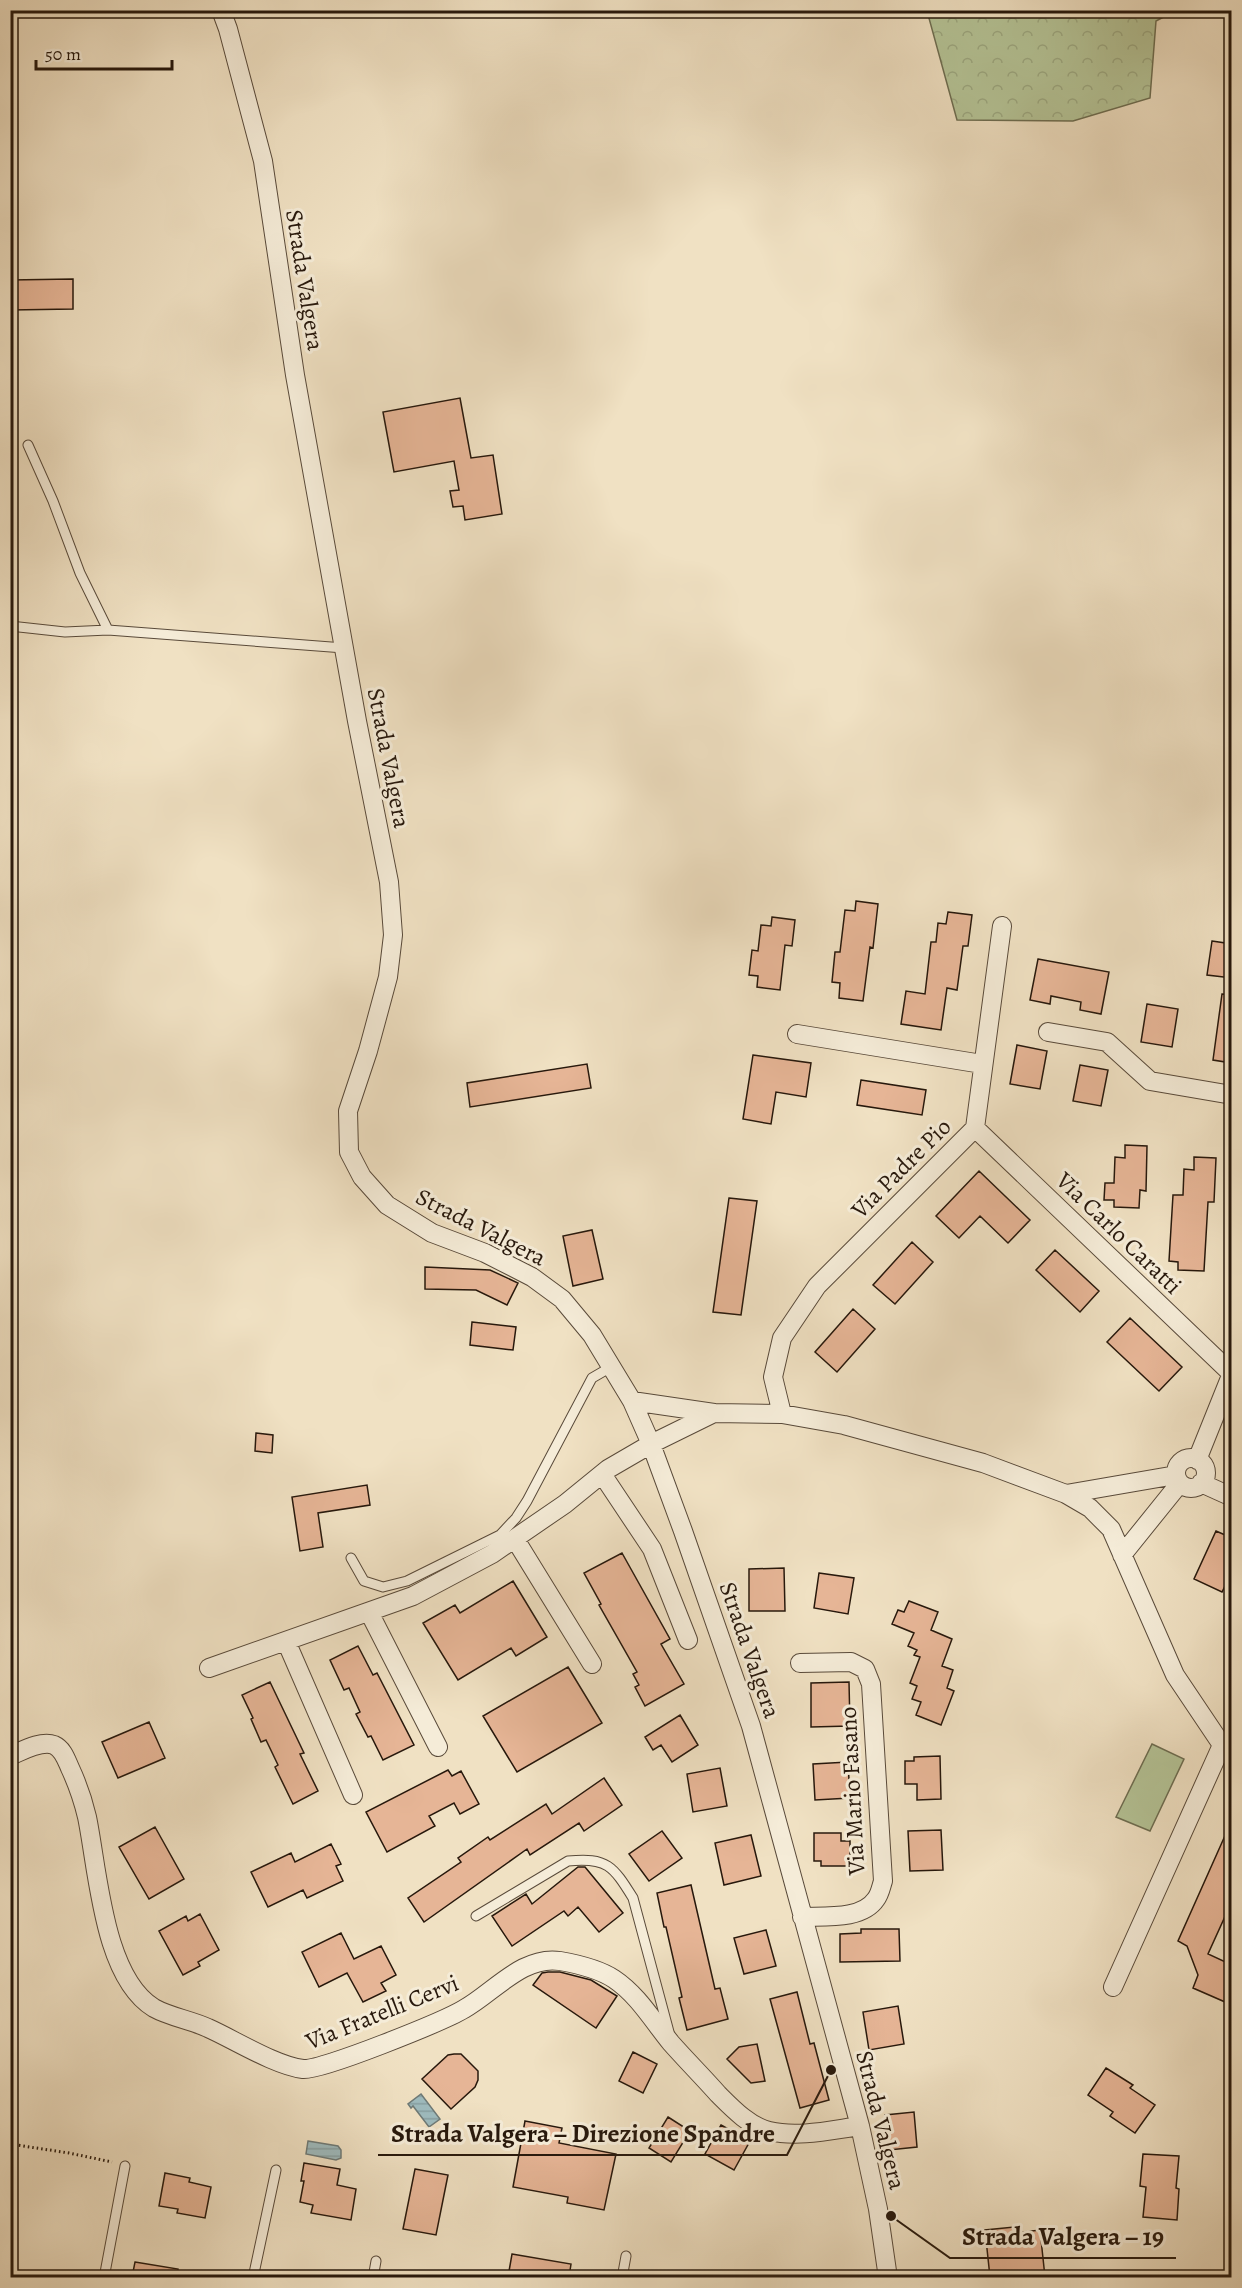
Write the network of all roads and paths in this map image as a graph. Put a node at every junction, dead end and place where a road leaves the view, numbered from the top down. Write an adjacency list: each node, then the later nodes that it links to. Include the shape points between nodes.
1 (221, 10): 7 (street, Strada Valgera, via 263,161 295,375)
2 (758, 10): 3 (path)
3 (763, 16)
4 (28, 445): 6 (lane, via 80,573)
5 (10, 626): 6 (lane, via 65,632)
6 (108, 630): 7 (lane)
7 (344, 648): 14 (street, Strada Valgera, via 389,882 393,935 388,977 348,1111 349,1152 362,1177 387,1205 432,1233 485,1252 532,1277 562,1299 592,1335)
8 (1002, 926): 11 (street, Via Padre Pio)
9 (1048, 1032): 12 (street, via 1107,1042 1150,1081)
10 (797, 1034): 11 (street)
11 (982, 1064): 13 (street, Via Padre Pio)
12 (1232, 1095)
13 (975, 1128): 15 (street, Via Carlo Caratti); 18 (street, Via Padre Pio, via 817,1286 782,1338 772,1377)
14 (611, 1367): 16 (street, Strada Valgera); 28 (lane, via 592,1378 527,1501 500,1535 407,1581 382,1587 364,1581)
15 (1231, 1371): 20 (street)
16 (632, 1401): 17 (street); 19 (street, Strada Valgera)
17 (714, 1413): 18 (street); 19 (street)
18 (782, 1414): 24 (street, via 844,1425 972,1460)
19 (651, 1444): 21 (street); 40 (street, Strada Valgera, via 751,1726)
20 (1197, 1460): 22 (street, via 1184,1460 1178,1466); 23 (street, via 1205,1470)
21 (602, 1474): 26 (street); 30 (street, via 652,1549)
22 (1178, 1479): 23 (street, via 1188,1487); 24 (street); 27 (street)
23 (1201, 1483): 25 (street)
24 (1066, 1494): 27 (street, via 1090,1508 1111,1529)
25 (1232, 1497)
26 (515, 1539): 29 (street, via 413,1596); 33 (street)
27 (1122, 1555): 36 (street, via 1175,1675)
28 (351, 1558)
29 (369, 1612): 31 (street); 35 (street)
30 (688, 1640)
31 (286, 1641): 34 (street); 38 (street)
32 (800, 1663): 40 (street, Via Mario Fasano, via 851,1662 865,1669 868,1676 882,1881 878,1898 867,1909)
33 (592, 1664)
34 (209, 1668)
35 (438, 1747)
36 (1227, 1750): 41 (street)
37 (10, 1756): 42 (street, Via Fratelli Cervi, via 48,1743 63,1754 86,1815 113,1947 129,1983 153,2007 304,2069 432,2024 464,2009 529,1965 555,1960 613,1978 634,1996)
38 (353, 1795)
39 (476, 1916): 42 (lane, via 568,1861 605,1863 633,1898)
40 (802, 1917): 43 (street, Strada Valgera)
41 (1113, 1987)
42 (672, 2043): 43 (street, Via Fratelli Cervi, via 726,2102 752,2124 769,2131 805,2134)
43 (860, 2126): 53 (street, Strada Valgera)
44 (10, 2144): 45 (path)
45 (125, 2166): 49 (lane)
46 (276, 2170): 50 (lane)
47 (626, 2256): 52 (lane)
48 (376, 2260): 51 (lane)
49 (104, 2277)
50 (254, 2277)
51 (373, 2277)
52 (622, 2277)
53 (888, 2277)

